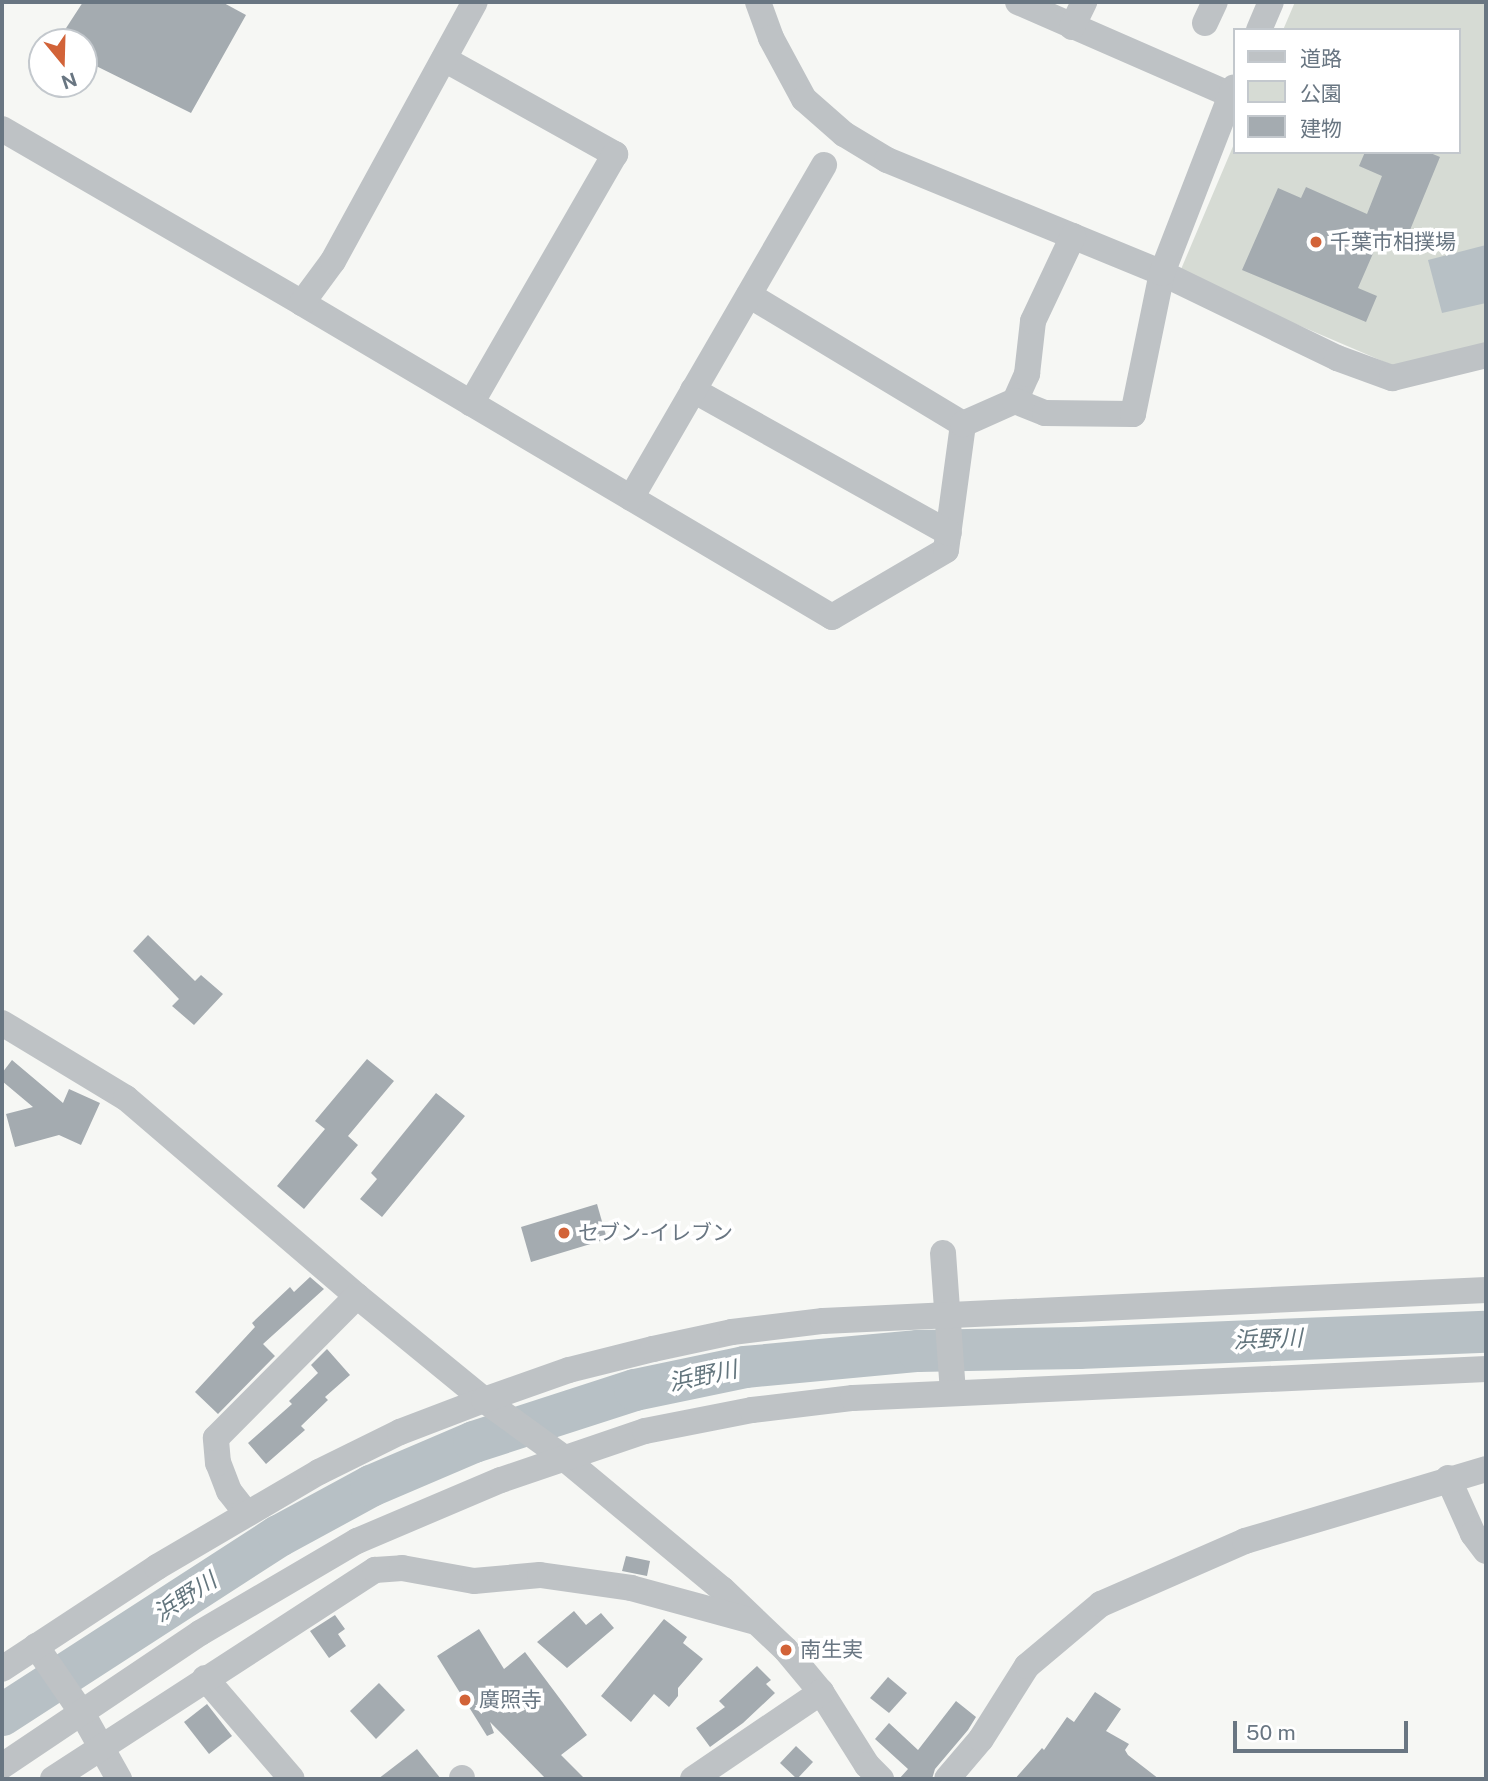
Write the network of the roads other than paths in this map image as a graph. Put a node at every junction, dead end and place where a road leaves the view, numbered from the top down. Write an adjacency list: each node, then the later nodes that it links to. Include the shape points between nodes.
1 (475, 2): 8 (street)
2 (758, 2): 13 (street, via 771,38 804,99 844,134 887,160)
3 (1018, 2): 6 (street)
4 (1084, 2): 6 (street)
5 (1271, 2): 7 (street)
6 (1072, 27): 9 (street)
7 (1260, 28)
8 (444, 59): 16 (street, via 333,261); 20 (street, via 615,154)
9 (1232, 91)
10 (1232, 94): 14 (street)
11 (2, 129): 16 (street)
12 (824, 164): 15 (street)
13 (1073, 236): 14 (street); 19 (street, via 1032,321 1027,374)
14 (1162, 272): 17 (street, via 1337,358 1392,378); 19 (street, via 1133,414 1045,413)
15 (749, 295): 18 (street); 21 (street)
16 (302, 303): 20 (street)
17 (1486, 355)
18 (693, 390): 22 (street); 23 (street)
19 (1015, 401): 21 (street)
20 (471, 403): 22 (street)
21 (963, 424): 23 (street)
22 (631, 498): 23 (street, via 832,617 946,550)
23 (949, 533)
24 (2, 1023): 27 (street, via 126,1098)
25 (943, 1253): 28 (street)
26 (1486, 1290): 28 (street)
27 (356, 1296): 31 (street); 35 (street, via 216,1438 218,1463)
28 (946, 1314): 30 (street); 31 (street, via 732,1332 569,1370)
29 (1486, 1369): 30 (street)
30 (953, 1392): 32 (street, via 752,1410 645,1431)
31 (484, 1400): 32 (street); 35 (street, via 388,1438)
32 (564, 1458): 36 (street); 39 (street)
33 (1486, 1469): 34 (street)
34 (1448, 1478): 37 (street); 52 (street, via 1245,1541 1101,1604 1027,1666 981,1739)
35 (247, 1514): 40 (street)
36 (357, 1541): 38 (street); 44 (street, via 200,1633)
37 (1486, 1550)
38 (375, 1570): 39 (street, via 402,1568 474,1581 540,1575 631,1588); 42 (street)
39 (761, 1623): 43 (street)
40 (36, 1646): 41 (street); 44 (street)
41 (2, 1669)
42 (205, 1678): 45 (street); 49 (street)
43 (821, 1692): 50 (street); 51 (street, via 867,1765)
44 (82, 1713): 45 (street); 46 (street)
45 (102, 1746): 47 (street); 48 (street)
46 (2, 1766)
47 (53, 1779)
48 (119, 1779)
49 (292, 1779)
50 (694, 1779)
51 (881, 1779)
52 (947, 1779)

